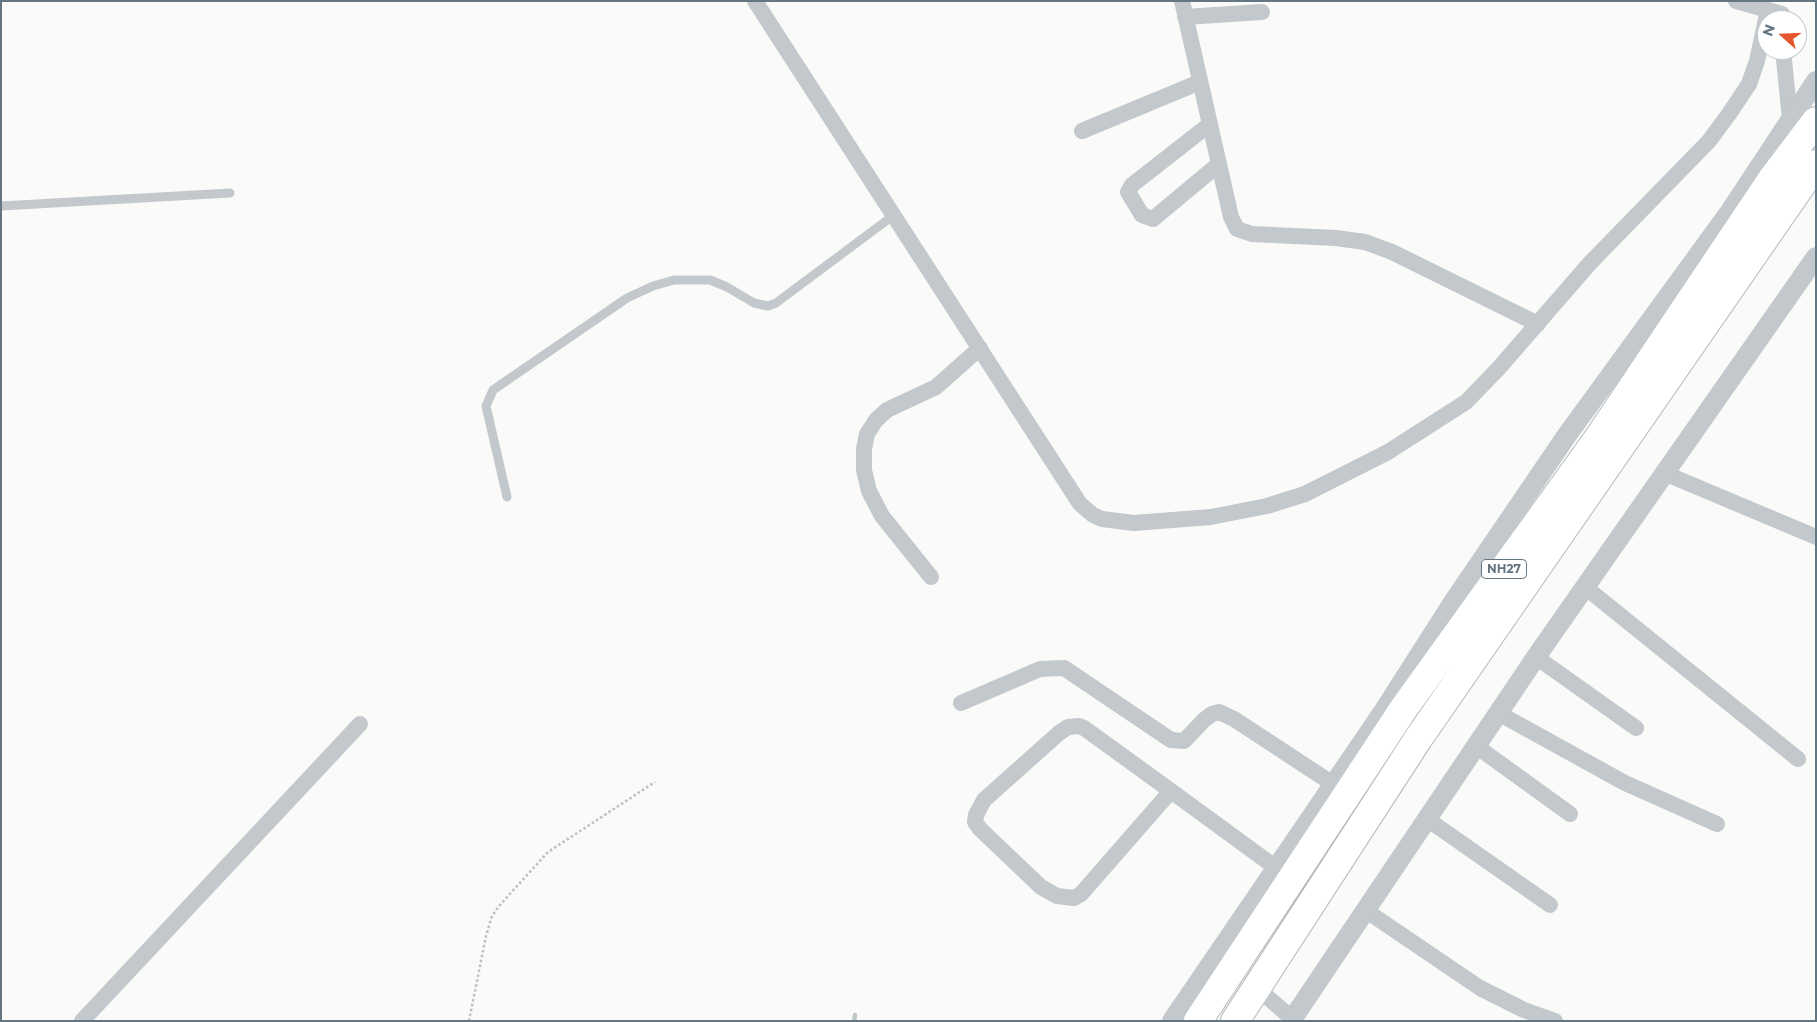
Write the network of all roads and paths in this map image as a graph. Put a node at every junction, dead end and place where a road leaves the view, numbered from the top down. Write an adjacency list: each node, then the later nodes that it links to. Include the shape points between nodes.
1 (755, 1): 17 (street)
2 (1736, 1): 4 (street)
3 (1184, 9): 5 (street); 9 (street)
4 (1775, 10)
5 (1262, 12)
6 (1758, 60): 19 (street, via 1749,84 1709,141 1590,263)
7 (1783, 60): 10 (street, via 1784,72)
8 (1816, 81): 10 (street)
9 (1200, 82): 11 (street); 12 (street)
10 (1803, 120): 34 (street, via 1728,213 1556,451); 47 (highway, NH27, via 1772,180 1596,440 1404,708)
11 (1210, 124): 13 (street); 13 (street, via 1132,185 1128,192 1142,215 1153,219)
12 (1082, 131)
13 (1218, 164): 19 (street, via 1232,224 1243,232 1365,242 1392,252)
14 (1816, 164): 42 (highway, NH27, via 1418,739)
15 (230, 193): 16 (lane)
16 (1, 206)
17 (894, 215): 20 (street); 22 (lane, via 776,303 768,306 754,303 710,280 674,280 653,286 627,298 493,390 486,406)
18 (1816, 257): 21 (street)
19 (1538, 324): 20 (street, via 1466,402 1388,452 1338,479 1267,506 1211,517 1134,523 1110,521 1093,515 1080,504)
20 (980, 348): 24 (street, via 936,387 887,410 867,434 864,470 869,491 882,516)
21 (1664, 473): 23 (street); 25 (street)
22 (507, 497)
23 (1816, 537)
24 (931, 577)
25 (1585, 587): 26 (street); 32 (street)
26 (1536, 657): 28 (street); 30 (street)
27 (961, 703): 34 (street, via 1040,669 1064,668 1171,740 1184,741 1204,720 1219,712)
28 (1498, 713): 31 (street); 38 (street, via 1625,783)
29 (360, 724): 44 (street)
30 (1636, 728)
31 (1476, 746): 36 (street); 37 (street)
32 (1798, 759)
33 (655, 782): 45 (path, via 548,852 499,906 486,936)
34 (1332, 784): 39 (street)
35 (1171, 791): 35 (street, via 1074,898 1057,896 1041,887 975,822 984,800 1059,733 1073,725 1084,728); 39 (street)
36 (1570, 814)
37 (1427, 819): 40 (street); 41 (street)
38 (1717, 824)
39 (1276, 866): 46 (street)
40 (1550, 906)
41 (1366, 910): 43 (street); 49 (street, via 1480,988)
42 (1257, 988): 43 (street); 48 (highway, NH27)
43 (1293, 1020)
44 (82, 1021)
45 (468, 1021)
46 (1172, 1021)
47 (1198, 1021)
48 (1235, 1021)
49 (1555, 1021)

